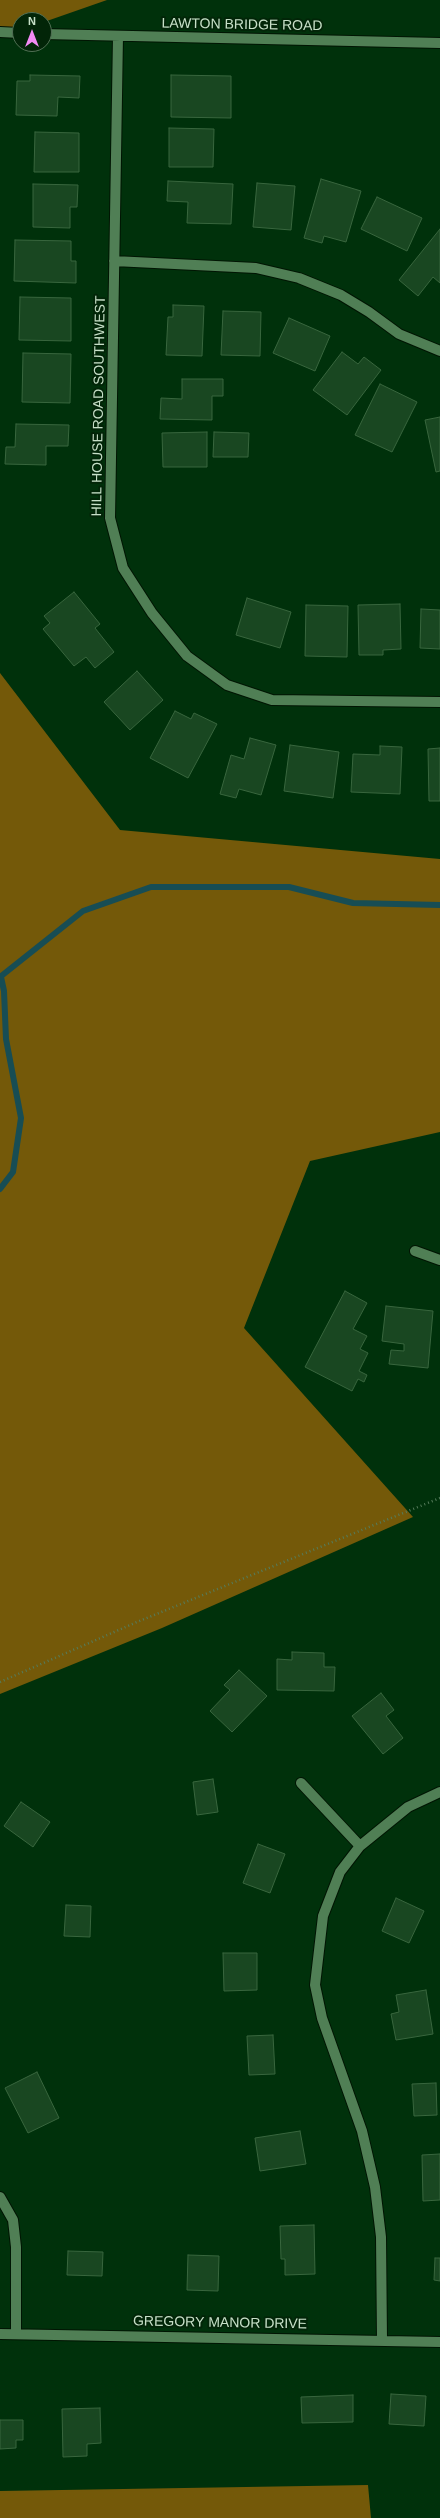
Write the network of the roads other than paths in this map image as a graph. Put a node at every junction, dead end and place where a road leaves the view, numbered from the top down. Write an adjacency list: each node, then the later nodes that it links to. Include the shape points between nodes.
1 (0, 32): 2 (street)
2 (12, 33)
3 (52, 34): 4 (street, LAWTON BRIDGE ROAD)
4 (118, 36): 5 (street, LAWTON BRIDGE ROAD); 6 (street, HILL HOUSE ROAD SOUTHWEST)
5 (440, 43)
6 (114, 261): 7 (street, via 256,268 299,278 341,295 399,334); 8 (street, HILL HOUSE ROAD SOUTHWEST, via 110,518 123,568 152,613 187,656 227,685 272,700)
7 (440, 351)
8 (440, 702)
9 (415, 1251): 10 (street)
10 (440, 1260)
11 (301, 1783): 13 (street)
12 (440, 1792): 13 (street, via 408,1807)
13 (360, 1846): 17 (street, via 340,1872 323,1916 315,1985 322,2018 362,2131 375,2187 381,2237)
14 (0, 2197): 16 (street, via 13,2220 16,2247)
15 (0, 2334): 16 (street, GREGORY MANOR DRIVE)
16 (16, 2334): 17 (street, GREGORY MANOR DRIVE)
17 (382, 2340): 18 (street, GREGORY MANOR DRIVE)
18 (440, 2342)

